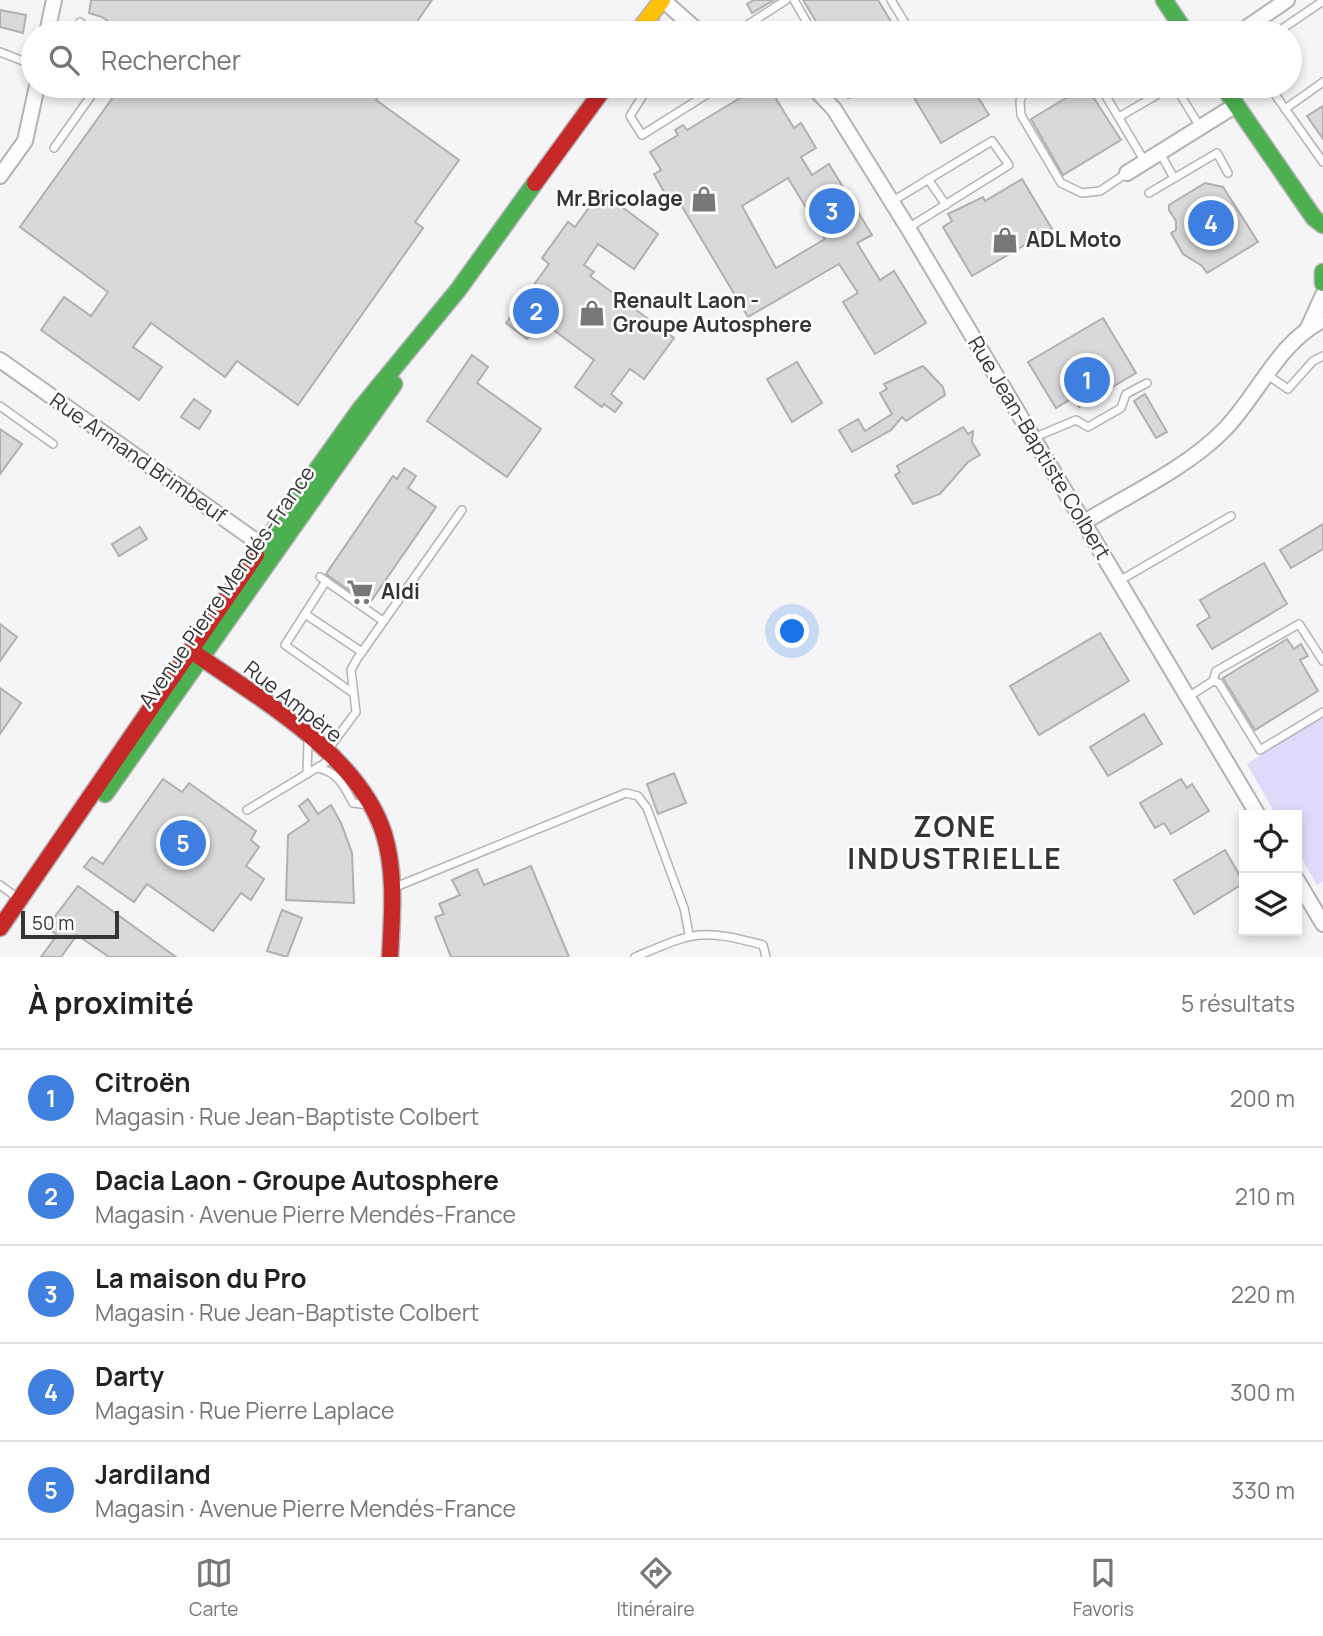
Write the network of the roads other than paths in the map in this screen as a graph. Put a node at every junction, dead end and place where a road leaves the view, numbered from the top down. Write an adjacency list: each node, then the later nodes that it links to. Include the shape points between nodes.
1 (54, 0): 9 (street)
2 (786, 0): 12 (lane)
3 (794, 0): 13 (lane)
4 (891, 0): 14 (lane)
5 (1164, 0): 15 (main road)
6 (1287, 0): 16 (street)
7 (668, 1): 10 (main road); 11 (street)
8 (1323, 1): 17 (lane)
9 (50, 21)
10 (656, 21)
11 (688, 21)
12 (754, 21)
13 (806, 21)
14 (904, 21)
15 (1178, 21)
16 (1256, 21)
17 (1294, 21)
18 (0, 52): 19 (lane)
19 (21, 60)
20 (1323, 82): 21 (lane)
21 (1302, 97)
22 (34, 98): 45 (street, via 25,141)
23 (89, 98): 39 (lane)
24 (599, 98): 69 (main road, Avenue Pierre Mendés-France, via 441,309 375,415)
25 (641, 98): 26 (lane, via 630,116 642,135)
26 (701, 98)
27 (824, 98): 49 (street, Rue Jean-Baptiste Colbert)
28 (1021, 98): 43 (lane, via 1021,115 1061,183 1082,193 1100,191)
29 (1108, 98): 37 (lane)
30 (1153, 98): 37 (lane)
31 (1181, 98): 38 (lane)
32 (1231, 98): 35 (main road)
33 (1277, 98): 36 (lane)
34 (1300, 98): 36 (lane)
35 (1236, 105): 38 (street); 51 (main road)
36 (1285, 109): 42 (lane)
37 (1119, 117): 41 (lane)
38 (1200, 128): 40 (street)
39 (54, 148)
40 (1160, 153): 41 (street); 46 (lane)
41 (1145, 162): 43 (street)
42 (1323, 162)
43 (1127, 173)
44 (1228, 173): 46 (lane, via 1217,153)
45 (0, 176)
46 (1174, 178): 48 (lane)
47 (928, 179): 49 (lane); 50 (lane); 50 (lane, via 992,141 1009,165)
48 (1149, 193)
49 (891, 202): 52 (street, Rue Jean-Baptiste Colbert)
50 (946, 205): 52 (lane)
51 (1319, 222): 53 (main road)
52 (908, 228): 64 (street, Rue Jean-Baptiste Colbert)
53 (1323, 243)
54 (1323, 272): 55 (main road)
55 (1323, 283)
56 (1323, 295): 58 (street)
57 (1323, 320): 58 (street)
58 (1308, 328): 61 (street)
59 (1323, 356): 61 (lane, via 1288,389)
60 (0, 360): 69 (street, Rue Armand Brimbeuf)
61 (1266, 373): 68 (street, via 1241,411 1201,450)
62 (1147, 383): 64 (lane, via 1126,394 1121,408 1088,427 1076,420)
63 (0, 406): 65 (lane)
64 (1033, 438): 68 (street, Rue Jean-Baptiste Colbert)
65 (54, 444)
66 (462, 510): 72 (lane)
67 (1231, 516): 70 (lane)
68 (1083, 523): 70 (street, Rue Jean-Baptiste Colbert)
69 (269, 551): 74 (main road, Avenue Pierre Mendés-France)
70 (1118, 582): 78 (street, Rue Jean-Baptiste Colbert)
71 (305, 614): 72 (lane, via 323,579); 73 (lane); 77 (lane, via 285,645)
72 (383, 621): 73 (lane)
73 (362, 652): 77 (lane, via 351,670)
74 (193, 658): 80 (main road, Rue Ampère); 90 (main road, Avenue Pierre Mendés-France, via 80,827)
75 (1323, 661): 76 (lane, via 1299,624 1216,671)
76 (1213, 681): 78 (lane); 79 (lane, via 1219,683 1261,750)
77 (353, 693): 81 (lane, via 356,712)
78 (1188, 698): 86 (street, Rue Jean-Baptiste Colbert)
79 (1323, 712)
80 (307, 734): 81 (main road, Rue Ampère); 83 (lane)
81 (329, 755): 82 (lane); 84 (main road, Rue Ampère, via 359,786)
82 (317, 768): 83 (lane); 84 (lane, via 331,771 353,803)
83 (307, 774): 85 (lane)
84 (370, 805): 88 (main road, Rue Ampère, via 384,832)
85 (247, 810)
86 (1255, 810)
87 (0, 885): 90 (lane)
88 (393, 888): 93 (lane, via 626,793 638,796 646,808 684,908); 94 (main road, Rue Ampère)
89 (1302, 888): 91 (street)
90 (20, 900): 92 (main road, Avenue Pierre Mendés-France)
91 (1323, 924)
92 (0, 928)
93 (689, 934): 95 (lane); 96 (lane, via 718,933 763,945)
94 (390, 957)
95 (635, 957)
96 (766, 957)

